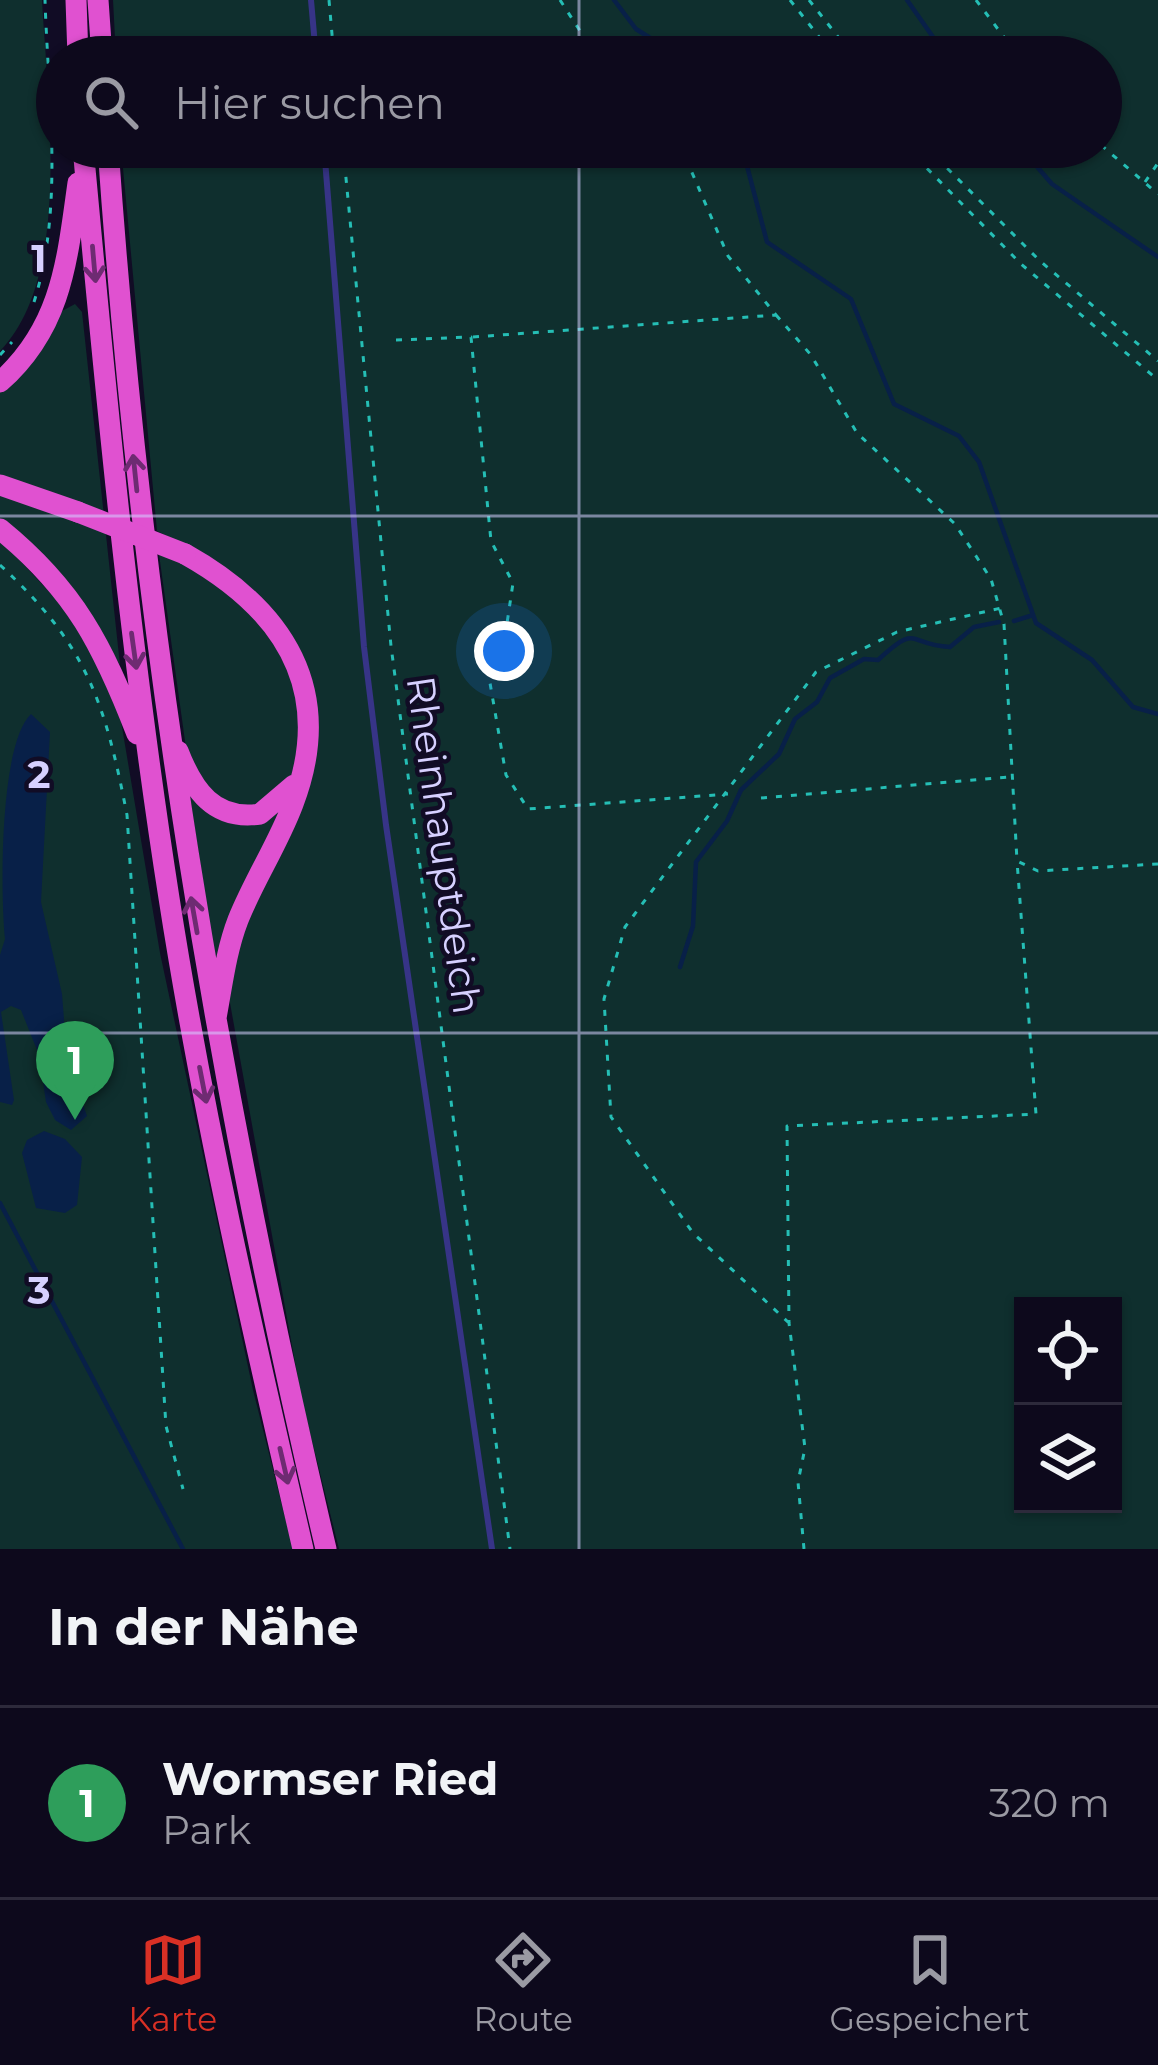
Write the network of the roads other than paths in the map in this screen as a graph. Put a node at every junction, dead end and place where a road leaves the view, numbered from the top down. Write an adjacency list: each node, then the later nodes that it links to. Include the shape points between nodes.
1 (76, 0): 4 (highway)
2 (98, 0): 5 (highway)
3 (311, 0): 6 (lane)
4 (78, 36)
5 (101, 36)
6 (314, 36)
7 (80, 168): 11 (highway, via 62,289 32,349)
8 (85, 168): 15 (highway, one-way to 15)
9 (110, 168): 14 (highway, one-way to 9, via 126,391)
10 (326, 168): 20 (lane, via 364,647)
11 (0, 382)
12 (0, 485): 16 (highway, bridge, via 185,554 248,599 298,665 311,721)
13 (0, 529): 15 (highway, via 88,622)
14 (164, 714): 16 (highway, via 194,787 225,812 269,810); 17 (highway, one-way to 14)
15 (150, 769): 18 (highway, one-way to 18, via 241,1281)
16 (302, 775): 17 (highway, via 235,929)
17 (214, 1031): 19 (highway)
18 (303, 1549)
19 (326, 1549)
20 (492, 1549)

